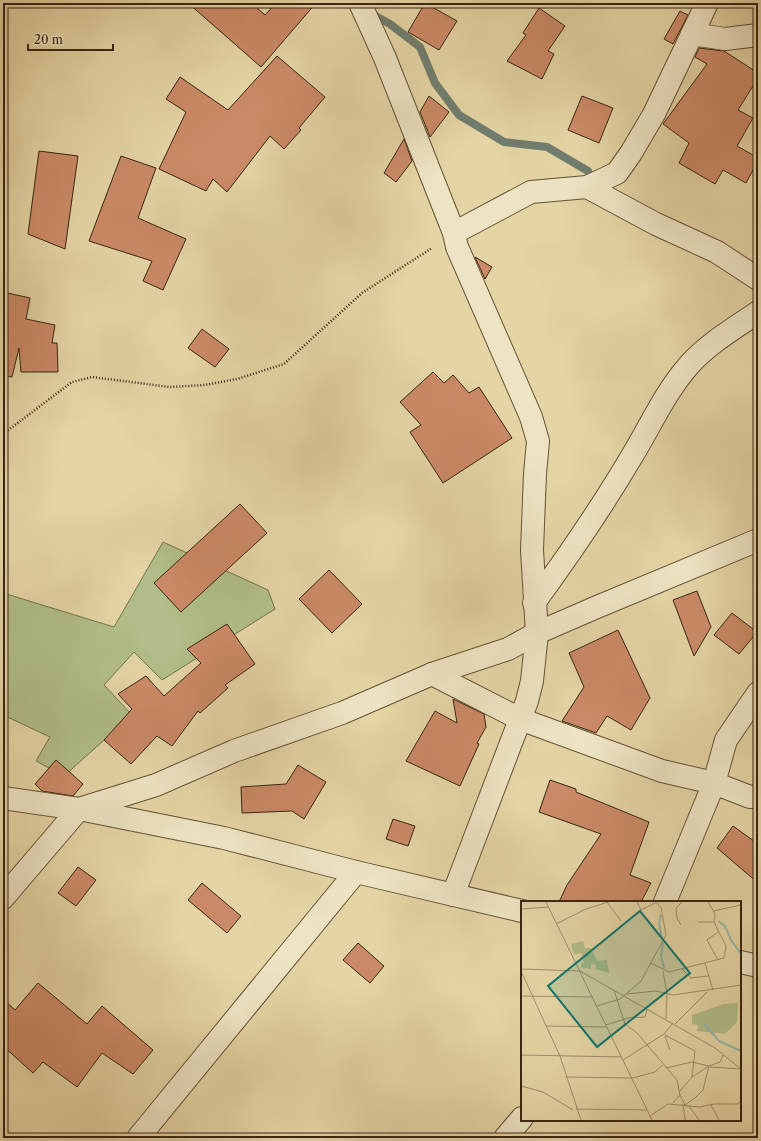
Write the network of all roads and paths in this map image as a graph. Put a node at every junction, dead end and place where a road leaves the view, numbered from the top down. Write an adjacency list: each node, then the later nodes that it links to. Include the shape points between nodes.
1 (360, 3): 6 (street, via 385,58)
2 (707, 3): 3 (street)
3 (692, 34): 4 (street, via 725,39); 5 (street, via 654,114 631,154 617,173)
4 (758, 35)
5 (587, 187): 6 (street, via 531,192); 7 (street, via 656,224 717,252)
6 (454, 233): 9 (path, via 362,293 284,364 237,379 205,385 170,386 92,377 72,382); 11 (street, via 457,247 531,417 538,441 534,474 532,550)
7 (758, 279)
8 (758, 312): 11 (street, via 691,363 670,389 596,516)
9 (3, 434)
10 (758, 540): 12 (street)
11 (534, 603): 12 (street)
12 (537, 633): 13 (street, via 508,649); 15 (street, via 532,681)
13 (432, 674): 15 (street); 19 (street, via 342,713 234,751 156,785)
14 (758, 693): 16 (street, via 726,740)
15 (520, 719): 16 (street, via 662,771); 21 (street)
16 (714, 783): 17 (street, via 750,796); 23 (street)
17 (758, 796)
18 (3, 798): 19 (street)
19 (80, 809): 20 (street, via 224,838); 22 (street)
20 (356, 872): 21 (street); 28 (street)
21 (453, 895): 24 (street)
22 (3, 898)
23 (664, 901)
24 (521, 911)
25 (741, 962): 26 (street)
26 (758, 966)
27 (521, 1119): 29 (street)
28 (138, 1138)
29 (505, 1138)

